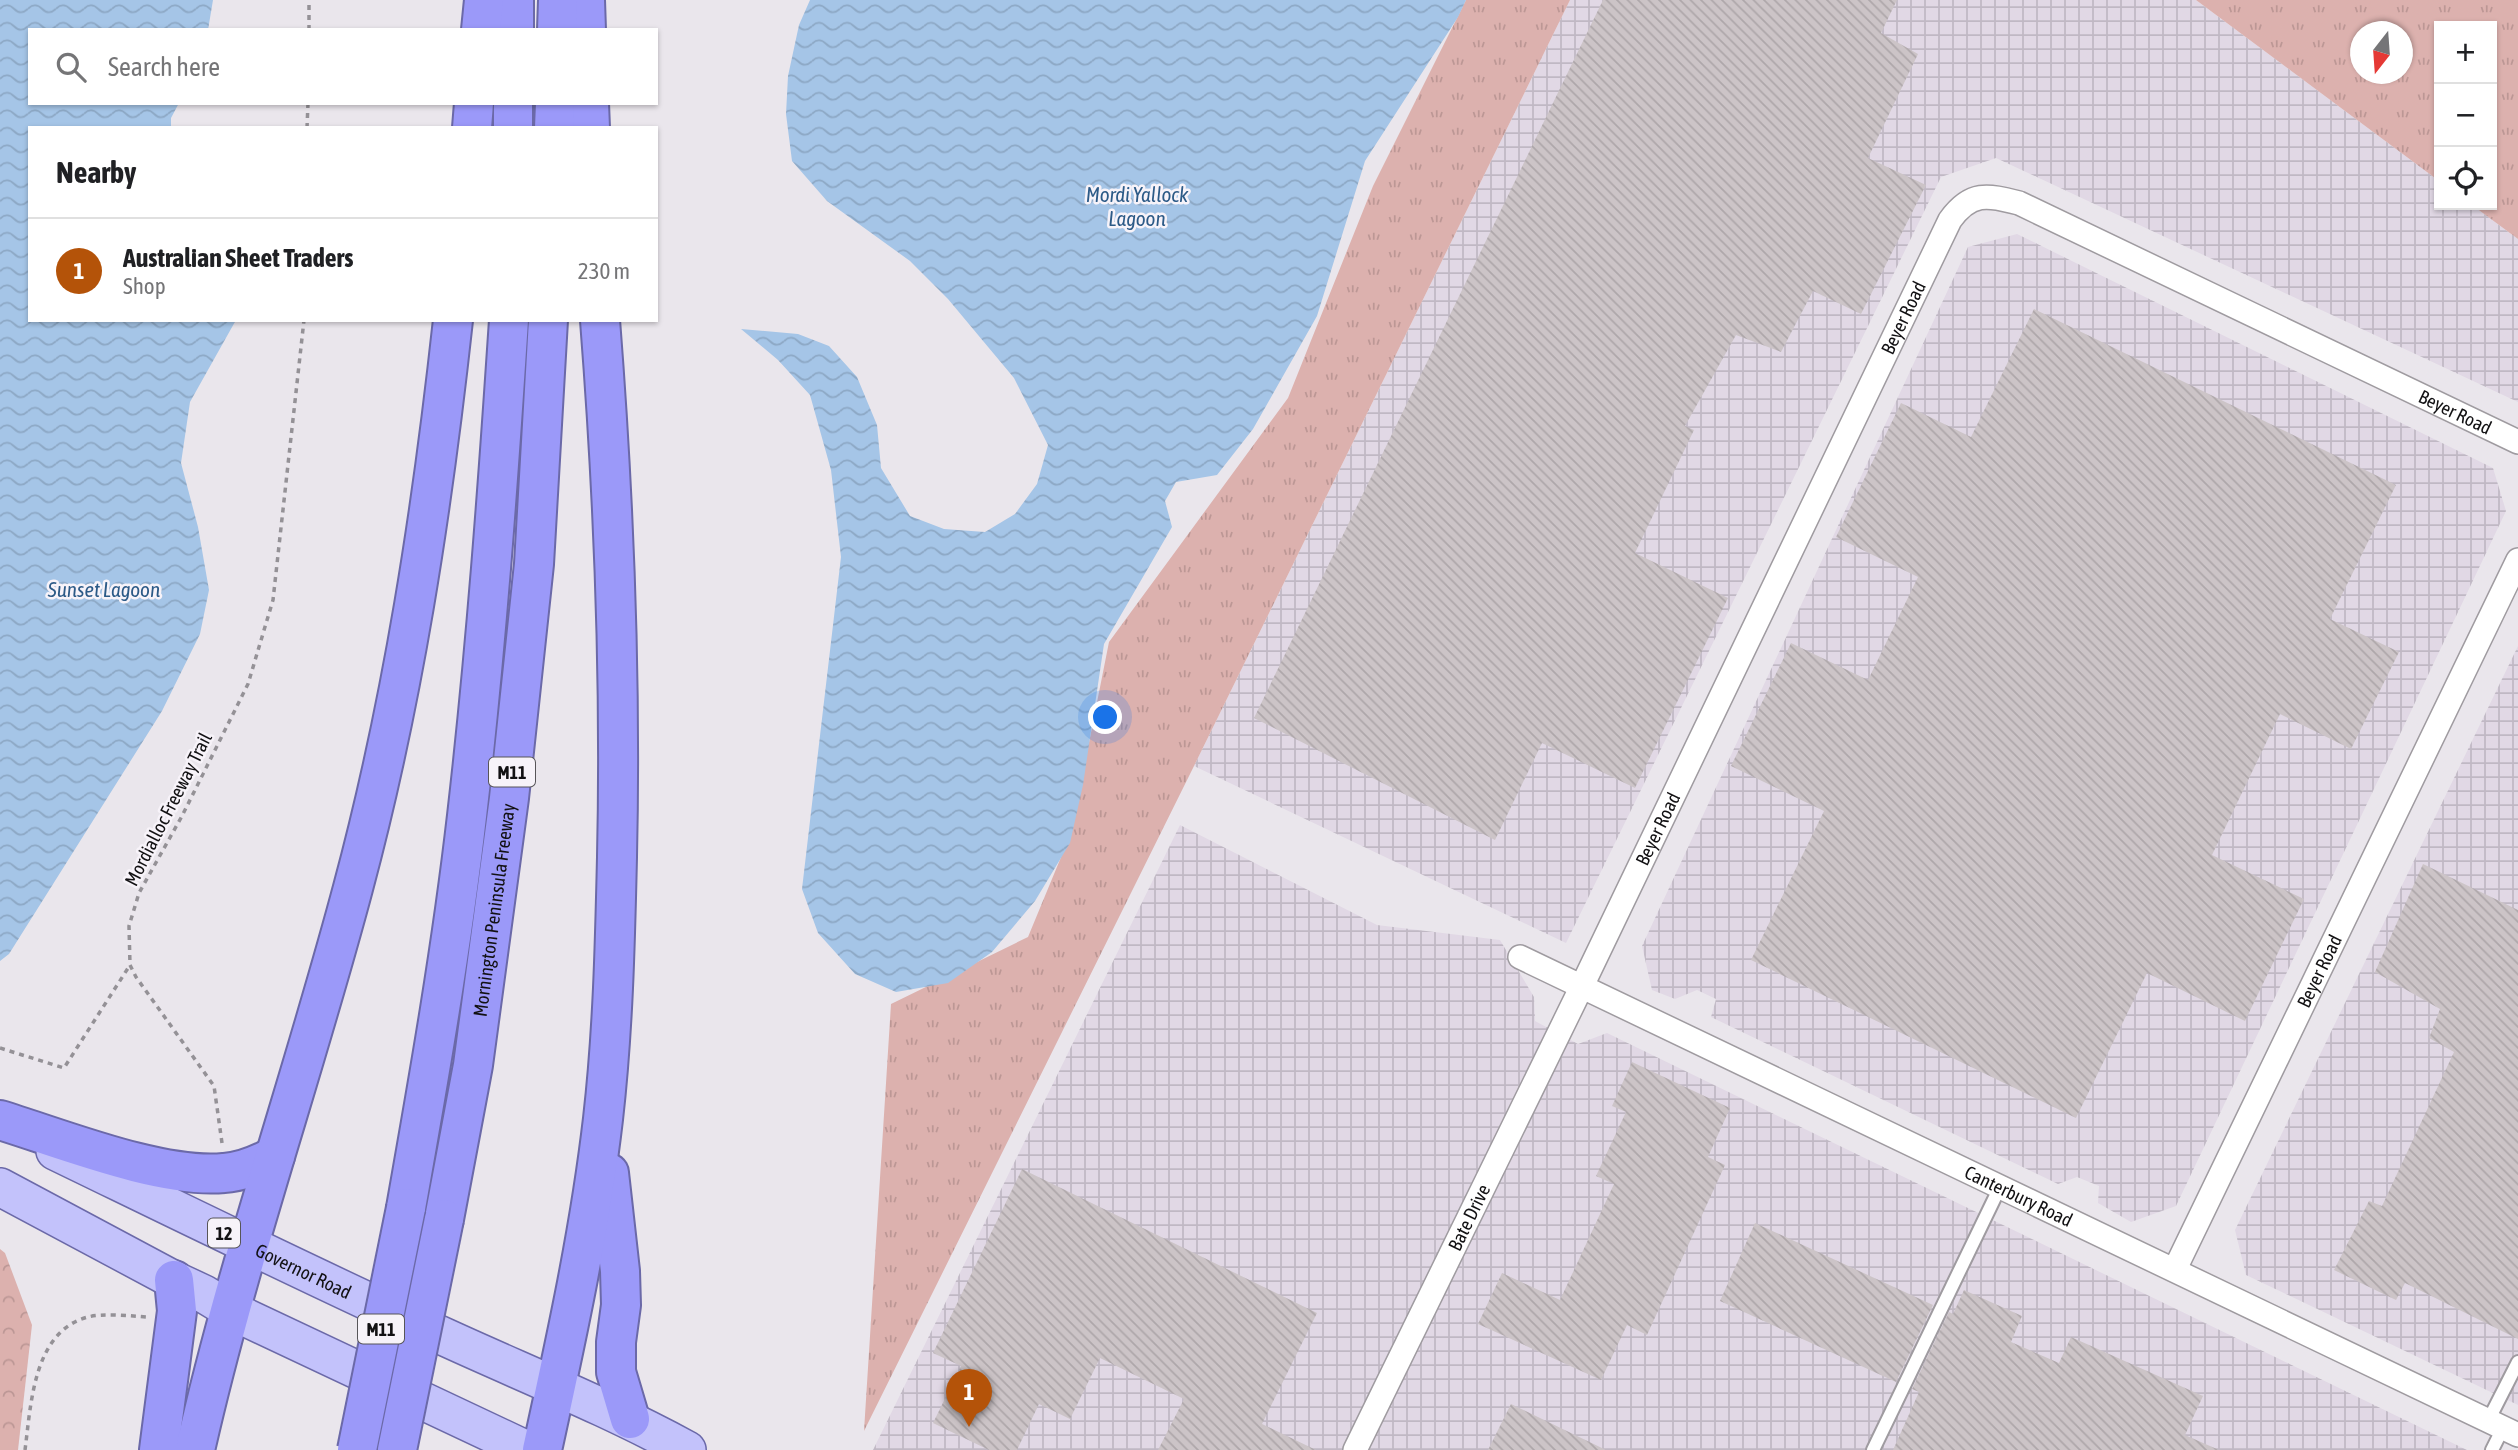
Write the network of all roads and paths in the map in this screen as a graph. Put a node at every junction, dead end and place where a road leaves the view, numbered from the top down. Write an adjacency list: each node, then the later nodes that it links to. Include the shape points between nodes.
1 (309, 0): 6 (path)
2 (484, 0): 7 (highway)
3 (514, 0): 8 (highway)
4 (558, 0): 9 (highway)
5 (585, 0): 10 (highway)
6 (309, 28)
7 (481, 28)
8 (514, 28)
9 (557, 28)
10 (586, 28)
11 (307, 105): 16 (path)
12 (474, 105): 17 (highway)
13 (513, 105): 18 (highway)
14 (555, 105): 19 (highway)
15 (589, 105): 20 (highway)
16 (307, 126)
17 (472, 126)
18 (513, 126)
19 (554, 126)
20 (590, 126)
21 (303, 322): 29 (path, Mordialloc Freeway Trail, via 273,600 247,684 139,893 129,926)
22 (453, 322): 34 (highway, via 420,576 390,739 353,887)
23 (509, 322): 50 (highway, Mornington Peninsula Freeway / M11, bridge, via 494,547 467,818 406,1208)
24 (548, 322): 51 (highway, Mornington Peninsula Freeway / M11, bridge, via 534,564 509,798 473,1065)
25 (600, 322): 32 (highway, via 610,453 619,758 616,910)
26 (2518, 442): 30 (street, Beyer Road, via 2020,203 1970,199 1950,220)
27 (2518, 560): 39 (street, Beyer Road)
28 (1520, 957): 30 (street, Canterbury Road)
29 (130, 965): 31 (path, via 64,1068); 35 (path, Mordialloc Freeway Trail, via 214,1086)
30 (1582, 986): 37 (street, Canterbury Road); 55 (street, Bate Drive)
31 (0, 1048)
32 (603, 1119): 44 (highway, via 577,1292); 45 (highway, via 620,1271 616,1371)
33 (0, 1122): 35 (highway, via 173,1170); 38 (main road, Governor Road / 12)
34 (275, 1156): 35 (highway); 38 (highway)
35 (226, 1173)
36 (0, 1187): 40 (main road)
37 (2000, 1187): 39 (street, Canterbury Road); 56 (lane)
38 (249, 1245): 41 (highway); 44 (main road, Governor Road / 12)
39 (2175, 1269): 46 (street, Canterbury Road)
40 (174, 1280): 41 (main road); 42 (highway)
41 (232, 1311): 49 (highway); 52 (main road)
42 (176, 1320): 47 (path, via 89,1316 66,1327 45,1353 34,1389); 48 (highway)
43 (2518, 1362): 46 (lane)
44 (556, 1385): 45 (main road, Governor Road / 12); 53 (highway)
45 (630, 1419): 54 (main road, Governor Road / 12)
46 (2503, 1428): 57 (lane)
47 (25, 1450)
48 (159, 1450)
49 (195, 1450)
50 (356, 1450)
51 (397, 1450)
52 (527, 1450)
53 (542, 1450)
54 (688, 1450)
55 (1355, 1450)
56 (1874, 1450)
57 (2492, 1450)

